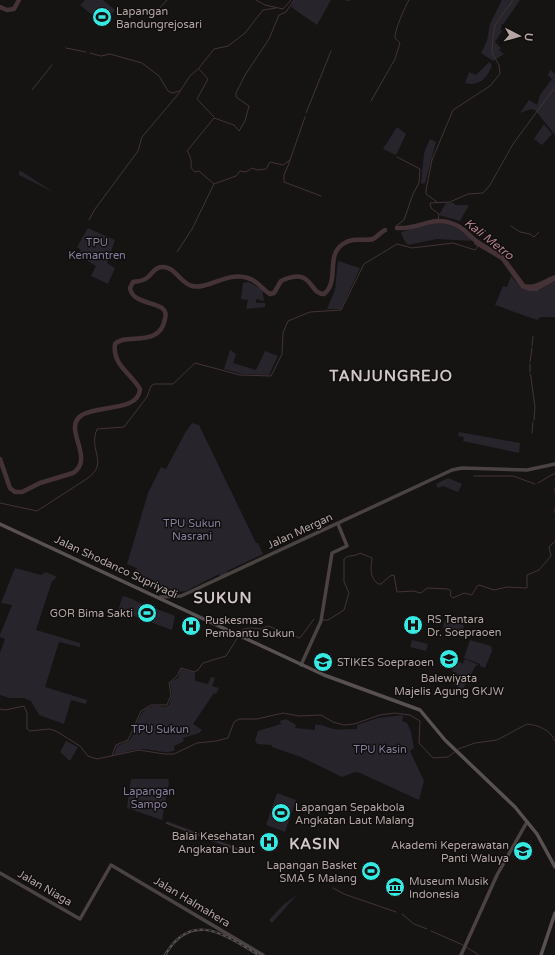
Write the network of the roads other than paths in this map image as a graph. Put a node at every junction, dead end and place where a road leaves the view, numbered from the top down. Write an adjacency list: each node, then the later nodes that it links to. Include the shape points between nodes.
1 (555, 464): 3 (street, Jalan Mergan, via 527,470 462,468 445,473)
2 (0, 524): 4 (main road, Jalan Shodanco Supriyadi)
3 (338, 524): 4 (street, Jalan Mergan, via 181,596); 5 (street, via 347,546 332,553 321,621)
4 (160, 598): 5 (main road, Jalan Shodanco Supriyadi)
5 (301, 664): 6 (main road, Jalan Shodanco Supriyadi, via 350,686 420,710 453,748 507,798)
6 (527, 822): 7 (main road, Jalan Shodanco Supriyadi); 8 (street)
7 (531, 827): 8 (street); 9 (main road, Jalan Shodanco Supriyadi)
8 (523, 831): 14 (street, via 497,875)
9 (555, 867)
10 (0, 873): 12 (street, Jalan Niaga)
11 (555, 913): 15 (main road)
12 (80, 919): 13 (street, Jalan Halmahera, via 111,865)
13 (263, 955)
14 (461, 955)
15 (541, 955)

